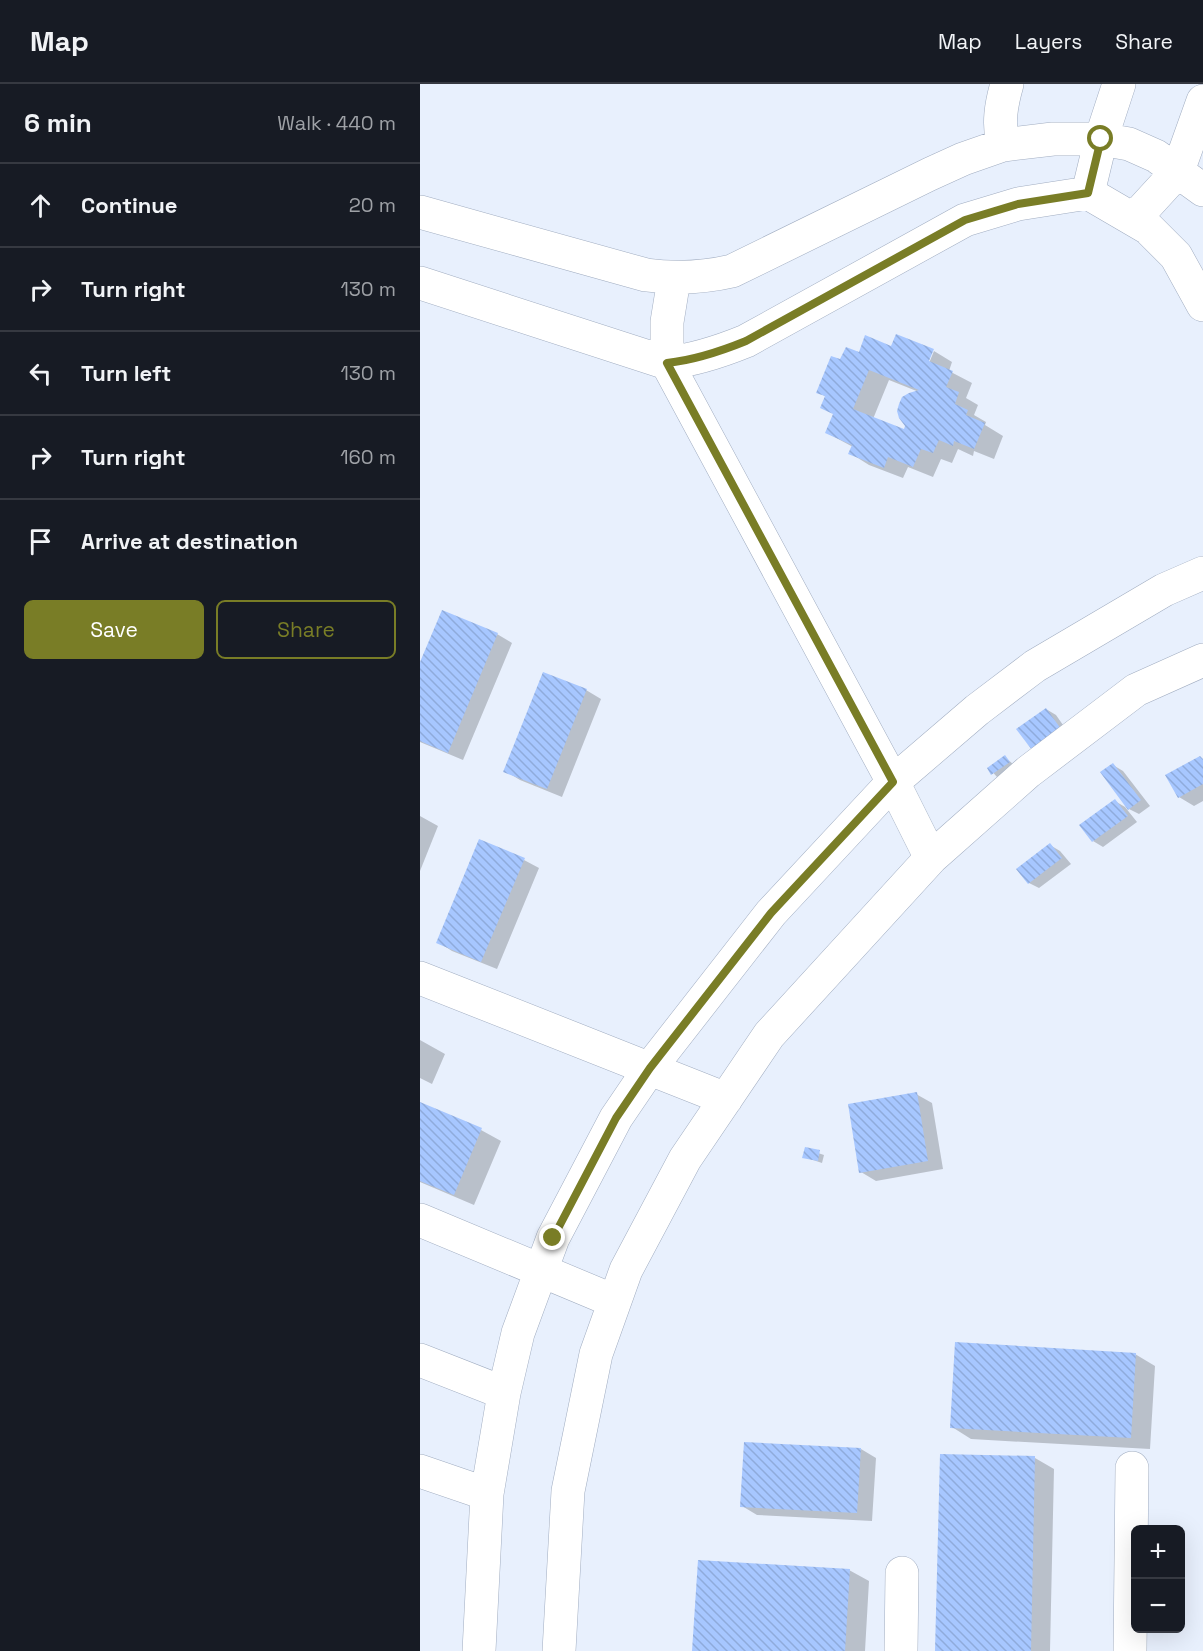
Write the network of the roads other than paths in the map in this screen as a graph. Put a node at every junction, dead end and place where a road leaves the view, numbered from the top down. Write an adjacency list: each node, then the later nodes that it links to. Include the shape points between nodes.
1 (1007, 84): 5 (lane, via 1000,112)
2 (1119, 84): 4 (lane)
3 (1203, 101): 6 (lane)
4 (1101, 139): 5 (lane); 6 (lane, via 1129,144 1156,156); 7 (lane)
5 (1003, 145): 10 (lane, via 930,174 732,271)
6 (1191, 181): 9 (lane)
7 (1088, 193): 9 (lane); 13 (lane, via 1018,204 965,220 746,341 715,354)
8 (420, 212): 10 (lane, via 646,275)
9 (1134, 219): 12 (lane, via 1176,256)
10 (674, 279): 13 (lane, via 667,322)
11 (420, 283): 13 (lane)
12 (1203, 305)
13 (667, 363): 16 (lane)
14 (1203, 573): 16 (lane, via 1164,590 1035,666)
15 (1203, 660): 17 (lane, via 1136,690 1028,772)
16 (893, 782): 17 (lane); 19 (lane, via 771,913)
17 (931, 858): 20 (lane, via 769,1035)
18 (420, 978): 19 (lane)
19 (650, 1068): 20 (lane); 22 (lane, via 616,1118 580,1183)
20 (726, 1098): 23 (lane, via 685,1159 626,1270)
21 (424, 1231): 22 (lane)
22 (540, 1270): 23 (lane); 25 (lane, via 518,1333)
23 (614, 1301): 31 (lane, via 596,1354 568,1491)
24 (420, 1360): 25 (lane)
25 (504, 1393): 28 (lane)
26 (1132, 1468): 33 (lane)
27 (420, 1471): 28 (lane)
28 (487, 1494): 30 (lane)
29 (902, 1573): 32 (lane)
30 (479, 1651)
31 (559, 1651)
32 (901, 1651)
33 (1130, 1651)

